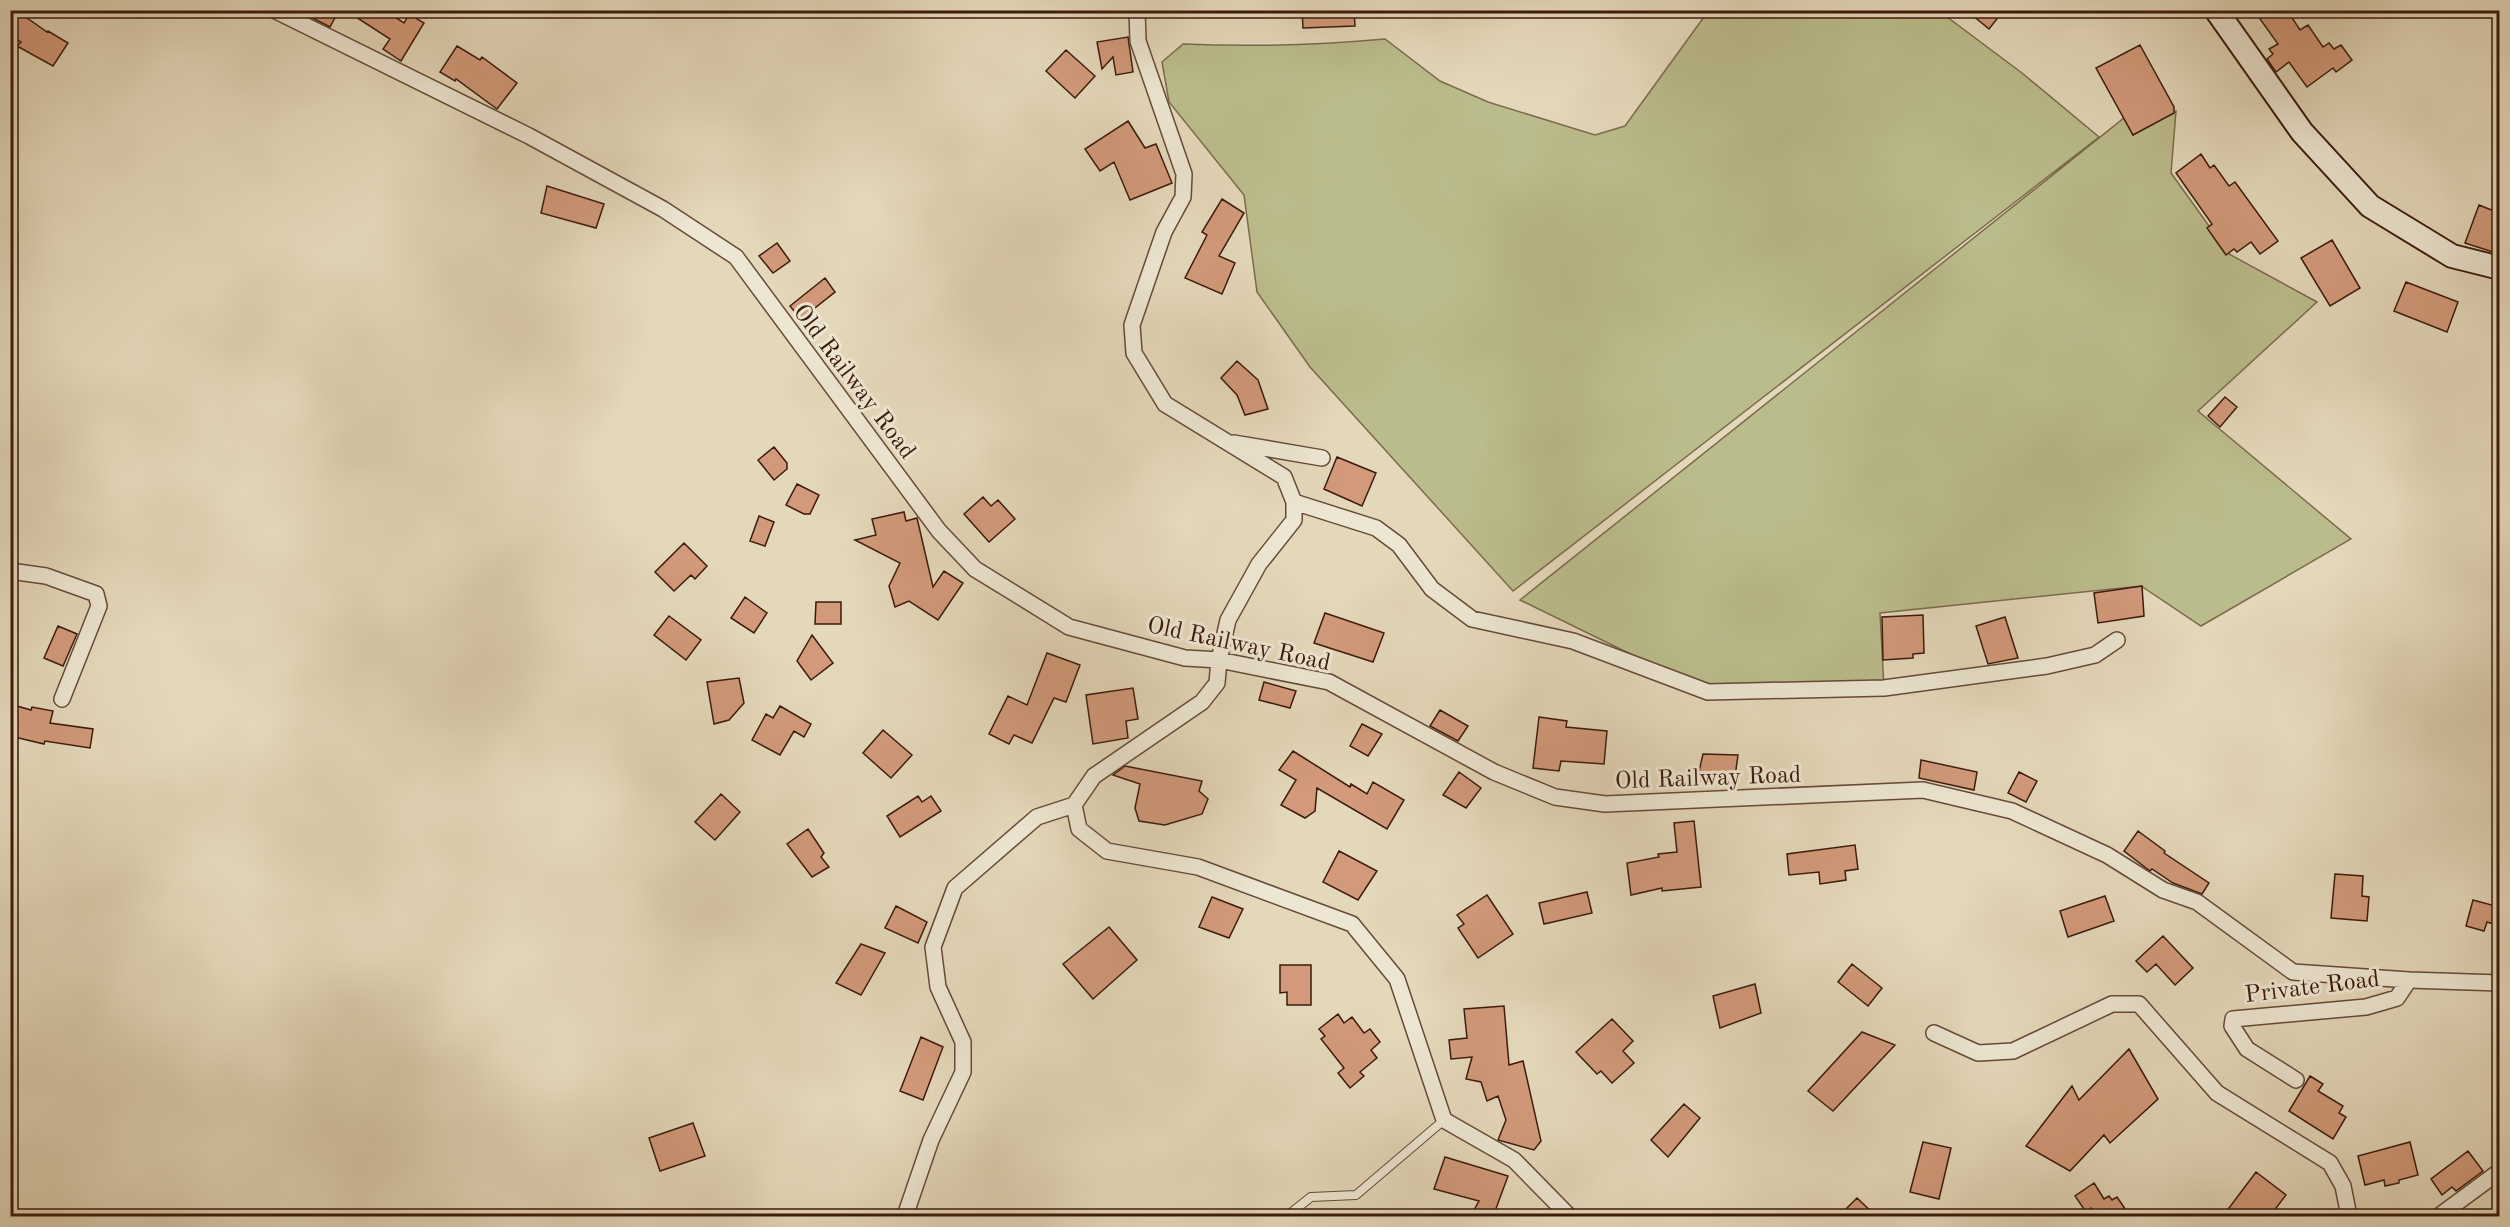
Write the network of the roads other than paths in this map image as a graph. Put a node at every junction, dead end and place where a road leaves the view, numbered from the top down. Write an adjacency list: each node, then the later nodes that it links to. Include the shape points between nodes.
1 (274, 10): 10 (street, Old Railway Road, via 529,136 663,208 736,257 939,531 975,569 1069,627 1185,658)
2 (1137, 10): 5 (street, via 1138,41 1184,174 1183,197 1164,232 1132,325 1134,353 1165,404)
3 (2216, 10): 4 (street, via 2302,132 2370,206 2452,256)
4 (2499, 268)
5 (1225, 442): 6 (street); 7 (street, via 1284,477)
6 (1323, 458)
7 (1294, 502): 9 (street, via 1376,528 1399,544 1432,589 1472,619 1573,641 1708,692 1884,688 2048,666 2095,655); 10 (street, via 1294,520 1259,564 1228,620)
8 (10, 571): 11 (street, via 46,576 96,594 99,606)
9 (2117, 640)
10 (1219, 660): 12 (street, via 1217,683 1202,702 1094,776); 13 (street, Old Railway Road, via 1329,682 1494,772 1555,797 1605,804 1923,790 2012,811 2107,855 2163,890 2198,902 2293,972)
11 (62, 699)
12 (1074, 805): 17 (street, via 1079,829 1107,851 1198,867 1352,924 1397,979); 20 (street, via 1037,817 955,888 933,947 938,987 963,1042 963,1072 931,1140)
13 (2409, 980): 14 (street, Old Railway Road); 16 (street, Private Road, via 2397,998 2366,1007 2234,1019 2232,1026 2247,1049)
14 (2499, 983)
15 (1934, 1033): 23 (street, via 1978,1053 2013,1051 2112,1004 2139,1004 2217,1093 2330,1163 2343,1186)
16 (2296, 1080)
17 (1444, 1120): 21 (lane, via 1356,1195 1311,1197); 22 (street, via 1514,1160)
18 (2496, 1174): 19 (lane); 24 (street)
19 (2499, 1192)
20 (905, 1216)
21 (1287, 1216)
22 (1569, 1216)
23 (2349, 1216)
24 (2439, 1216)

